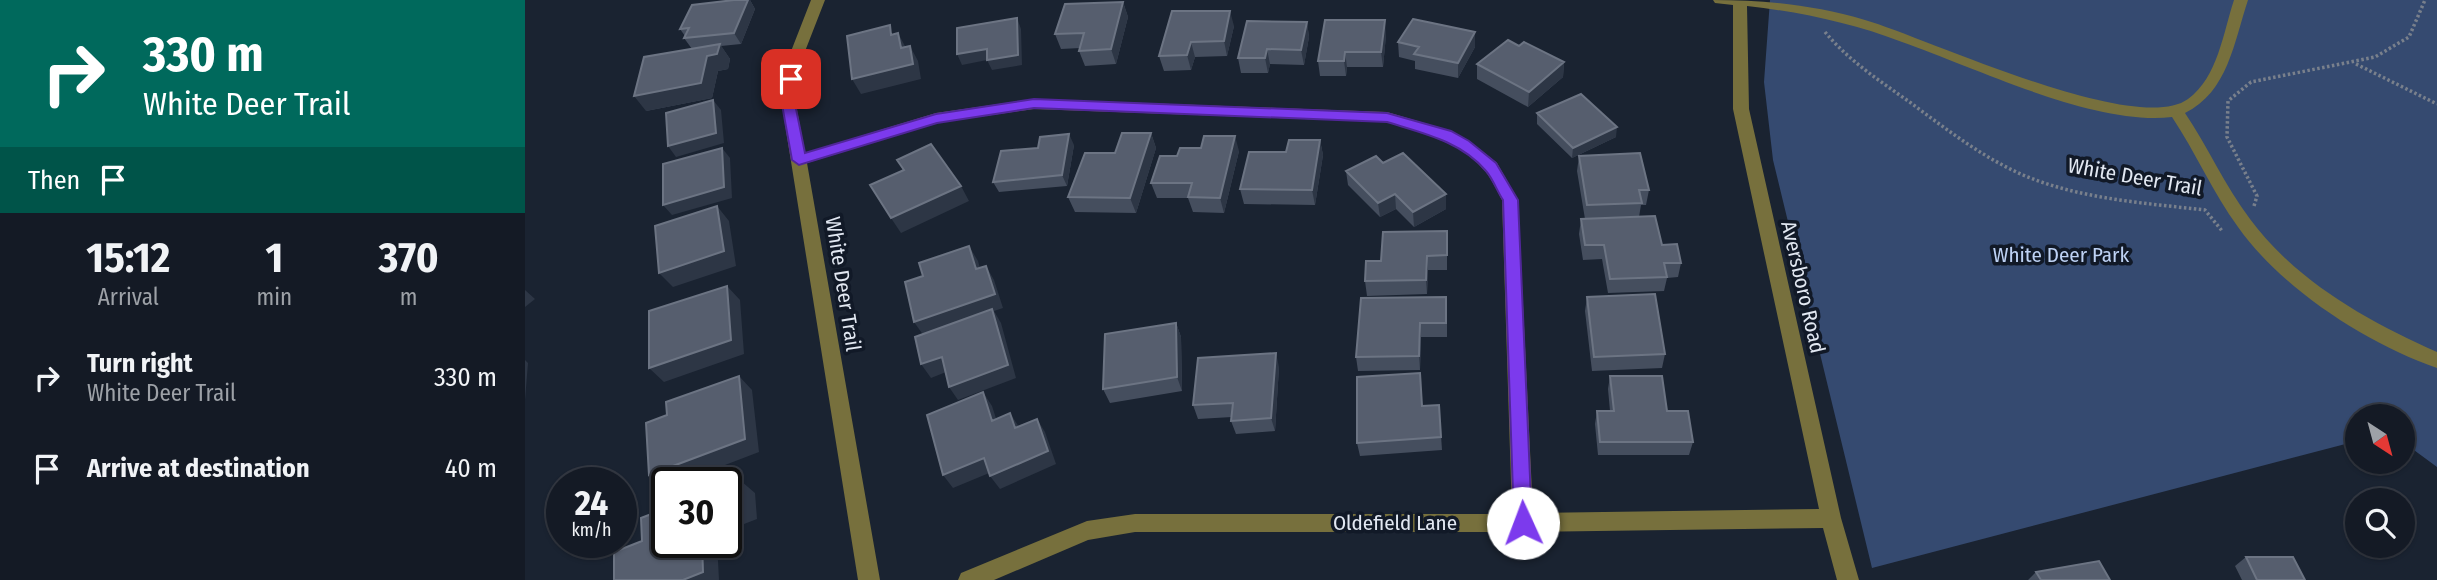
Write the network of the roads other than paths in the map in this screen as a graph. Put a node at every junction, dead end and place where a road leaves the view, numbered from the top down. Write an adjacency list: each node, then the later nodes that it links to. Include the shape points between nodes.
1 (818, 0): 6 (street, White Deer Trail, via 795,60 788,99)
2 (1720, 0): 4 (street)
3 (2241, 0): 5 (street, via 2211,84 2199,98)
4 (1740, 1): 5 (street, via 1873,27 1999,76 2082,102 2146,112); 8 (street, Aversboro Road, via 1741,109)
5 (2176, 111): 7 (street, via 2245,225 2270,253 2361,324)
6 (799, 160): 9 (street, via 936,118 1034,104 1387,117 1446,135 1491,167 1510,200); 10 (street, White Deer Trail)
7 (2437, 360)
8 (1831, 518): 9 (street, Oldefield Lane); 12 (street, Aversboro Road)
9 (1523, 523): 11 (street, Oldefield Lane, via 1135,523 1087,531)
10 (869, 580)
11 (969, 580)
12 (1848, 580)

